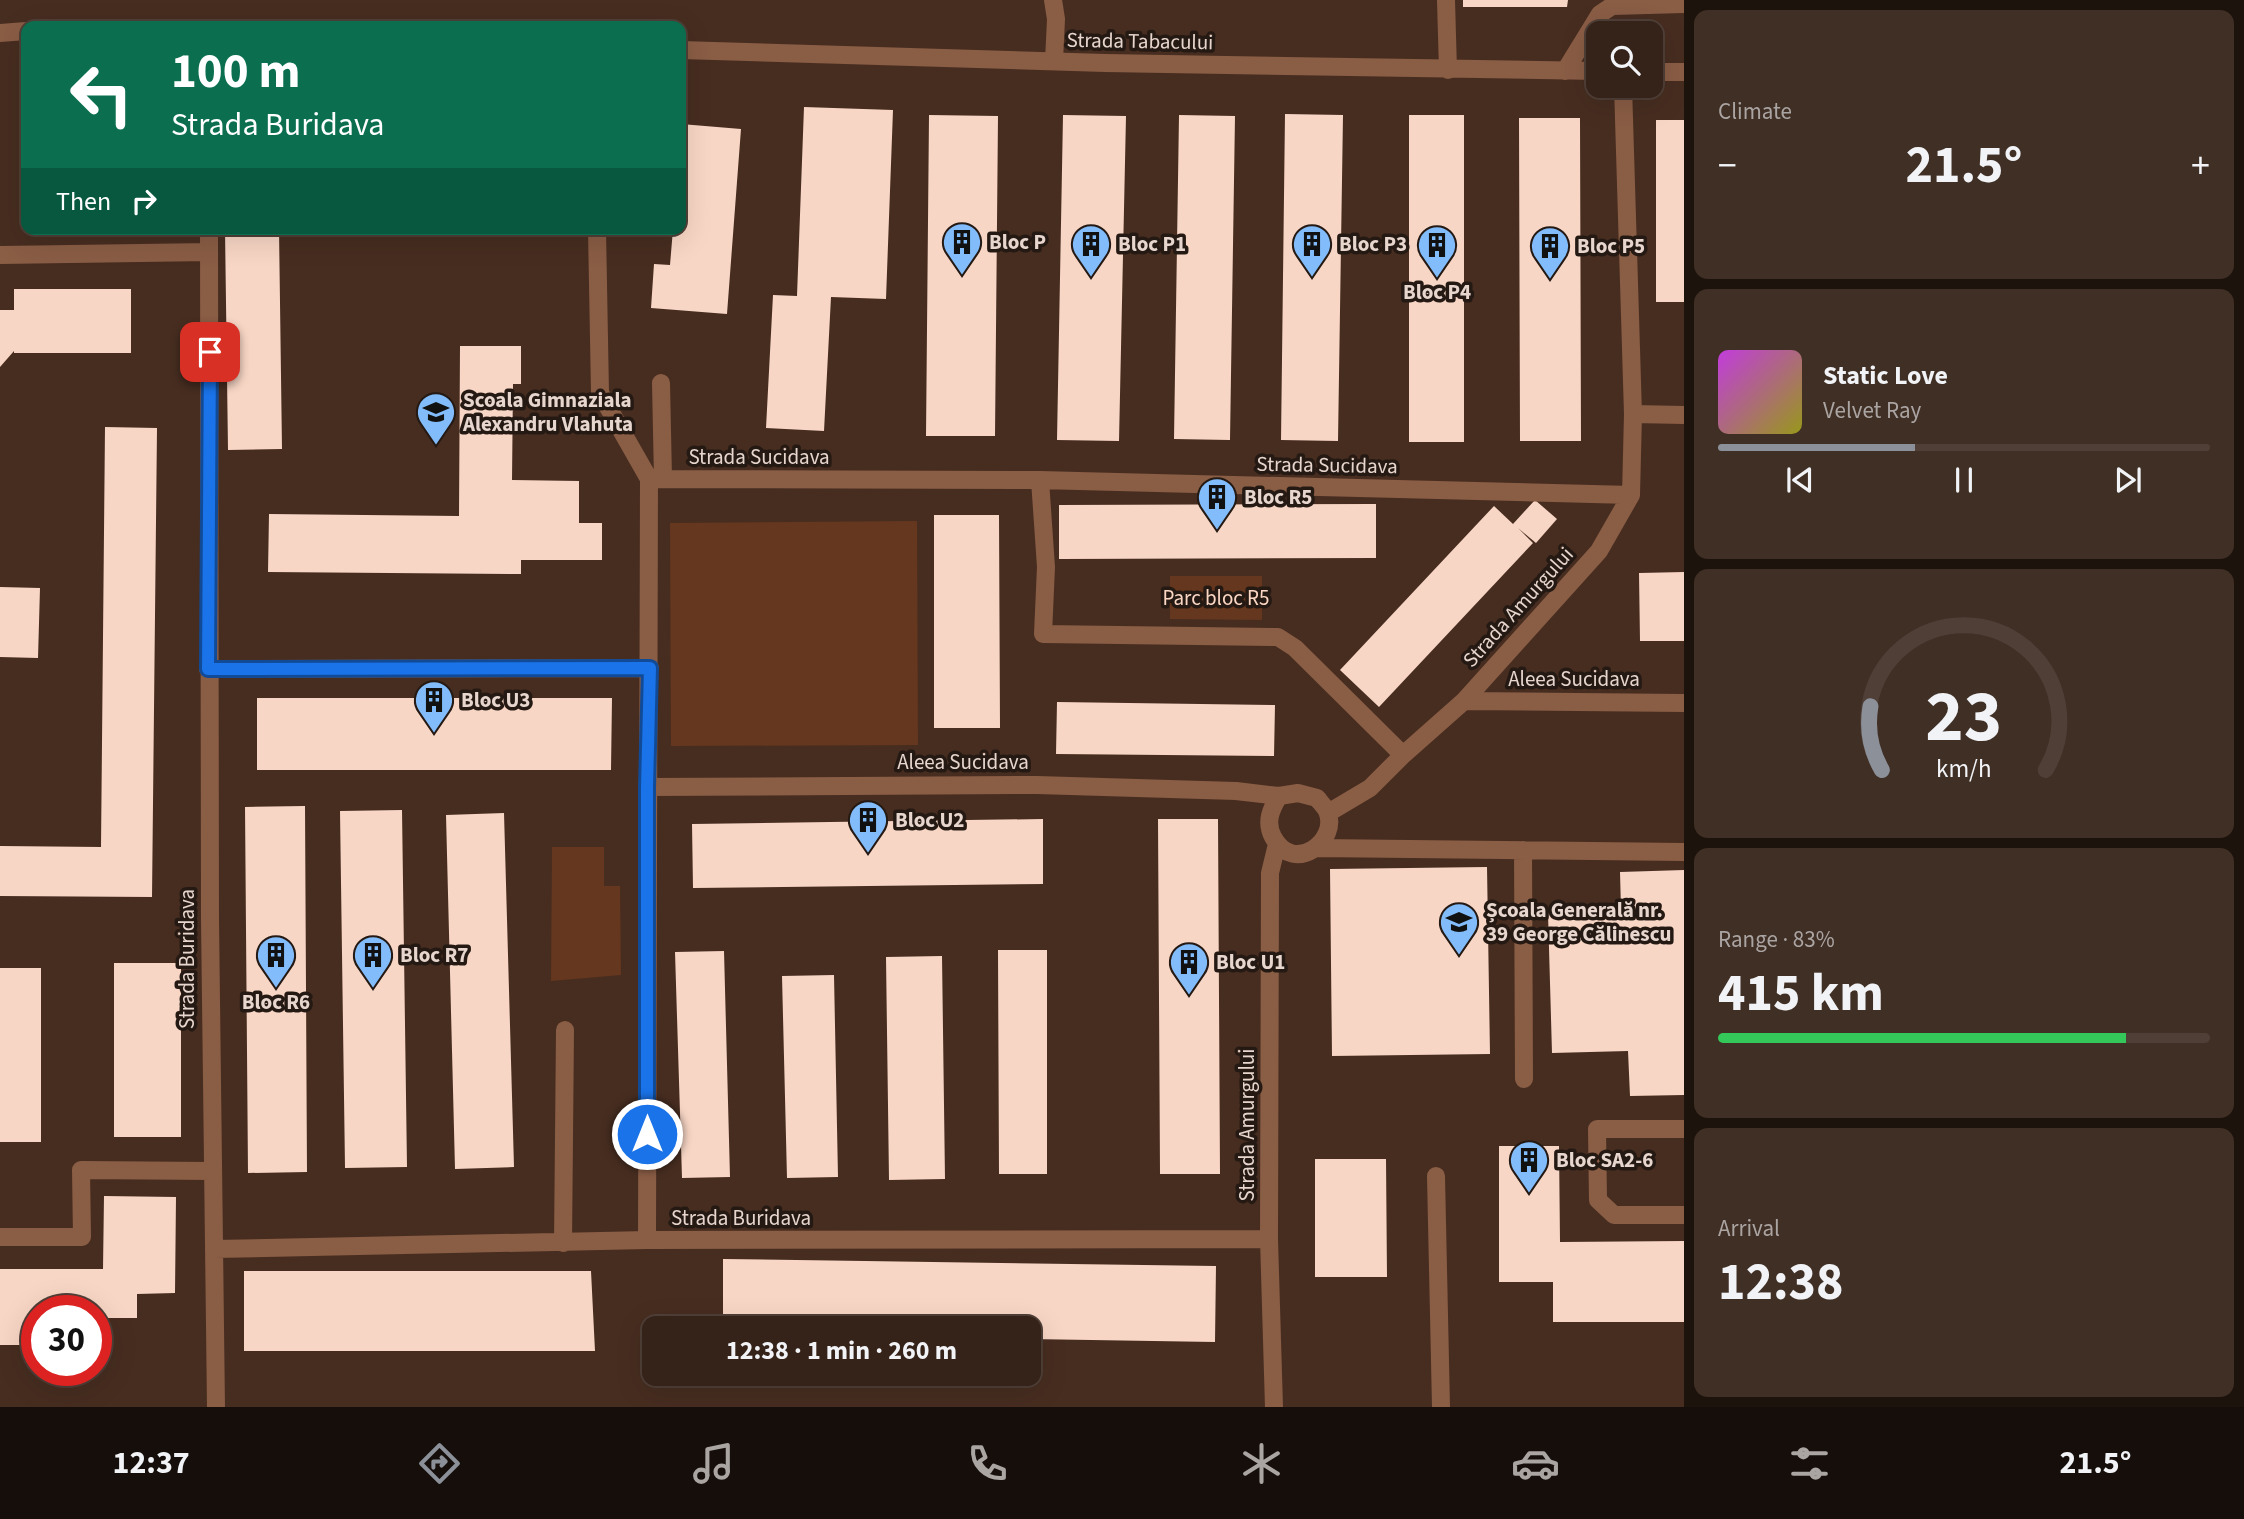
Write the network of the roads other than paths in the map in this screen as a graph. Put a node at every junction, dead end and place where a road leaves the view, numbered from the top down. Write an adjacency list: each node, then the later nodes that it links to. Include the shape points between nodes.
1 (1053, 0): 7 (street)
2 (1446, 0): 8 (street)
3 (1684, 4): 9 (street, via 1605,9)
4 (21, 31): 5 (street)
5 (0, 33)
6 (686, 50): 7 (street, Strada Tabacului)
7 (1055, 61): 8 (street, Strada Tabacului)
8 (1448, 70): 9 (street, Strada Tabacului)
9 (1565, 71): 10 (street, Strada Tabacului)
10 (1586, 71)
11 (1663, 72): 12 (street)
12 (1684, 72)
13 (1623, 98): 19 (street, Strada Amurgului)
14 (209, 235): 16 (street, Strada Buridava)
15 (597, 235): 21 (street, via 600,393)
16 (209, 253): 17 (street); 25 (street, Strada Buridava)
17 (0, 255)
18 (662, 383): 21 (street)
19 (1633, 414): 20 (street); 23 (street, Strada Amurgului)
20 (1684, 415)
21 (656, 479): 22 (street, Strada Sucidava); 24 (street)
22 (1040, 480): 23 (street, Strada Sucidava); 28 (street, via 1046,567 1043,634 1278,637 1295,648)
23 (1631, 495): 26 (street, Strada Amurgului, via 1599,551)
24 (650, 668): 25 (street); 29 (street)
25 (208, 669): 39 (street, Strada Buridava)
26 (1464, 701): 27 (street, Aleea Sucidava); 28 (street, Strada Amurgului)
27 (1684, 703)
28 (1403, 755): 31 (street, Strada Amurgului, via 1370,788)
29 (647, 787): 30 (street, Aleea Sucidava, via 1037,785); 44 (street)
30 (1279, 796): 31 (street, via 1298,793 1317,798); 32 (street, Strada Amurgului, via 1269,811 1269,830)
31 (1328, 813): 33 (street, via 1327,833)
32 (1277, 844): 33 (street, via 1285,853 1300,855); 43 (street, Strada Amurgului, via 1270,873)
33 (1317, 848): 34 (street)
34 (1523, 850): 35 (street); 37 (street)
35 (1684, 852)
36 (565, 1030): 45 (street)
37 (1524, 1079)
38 (1684, 1129): 41 (street, via 1597,1129 1598,1200 1614,1215)
39 (212, 1171): 42 (street, via 81,1170 82,1237); 46 (street, Strada Buridava)
40 (1436, 1176): 49 (street)
41 (1684, 1215)
42 (0, 1237)
43 (1269, 1239): 44 (street, Strada Buridava); 48 (street, Strada Amurgului)
44 (648, 1240): 45 (street, Strada Buridava)
45 (564, 1242): 46 (street, Strada Buridava)
46 (214, 1249): 47 (street, Strada Buridava)
47 (216, 1407)
48 (1274, 1407)
49 (1441, 1407)

